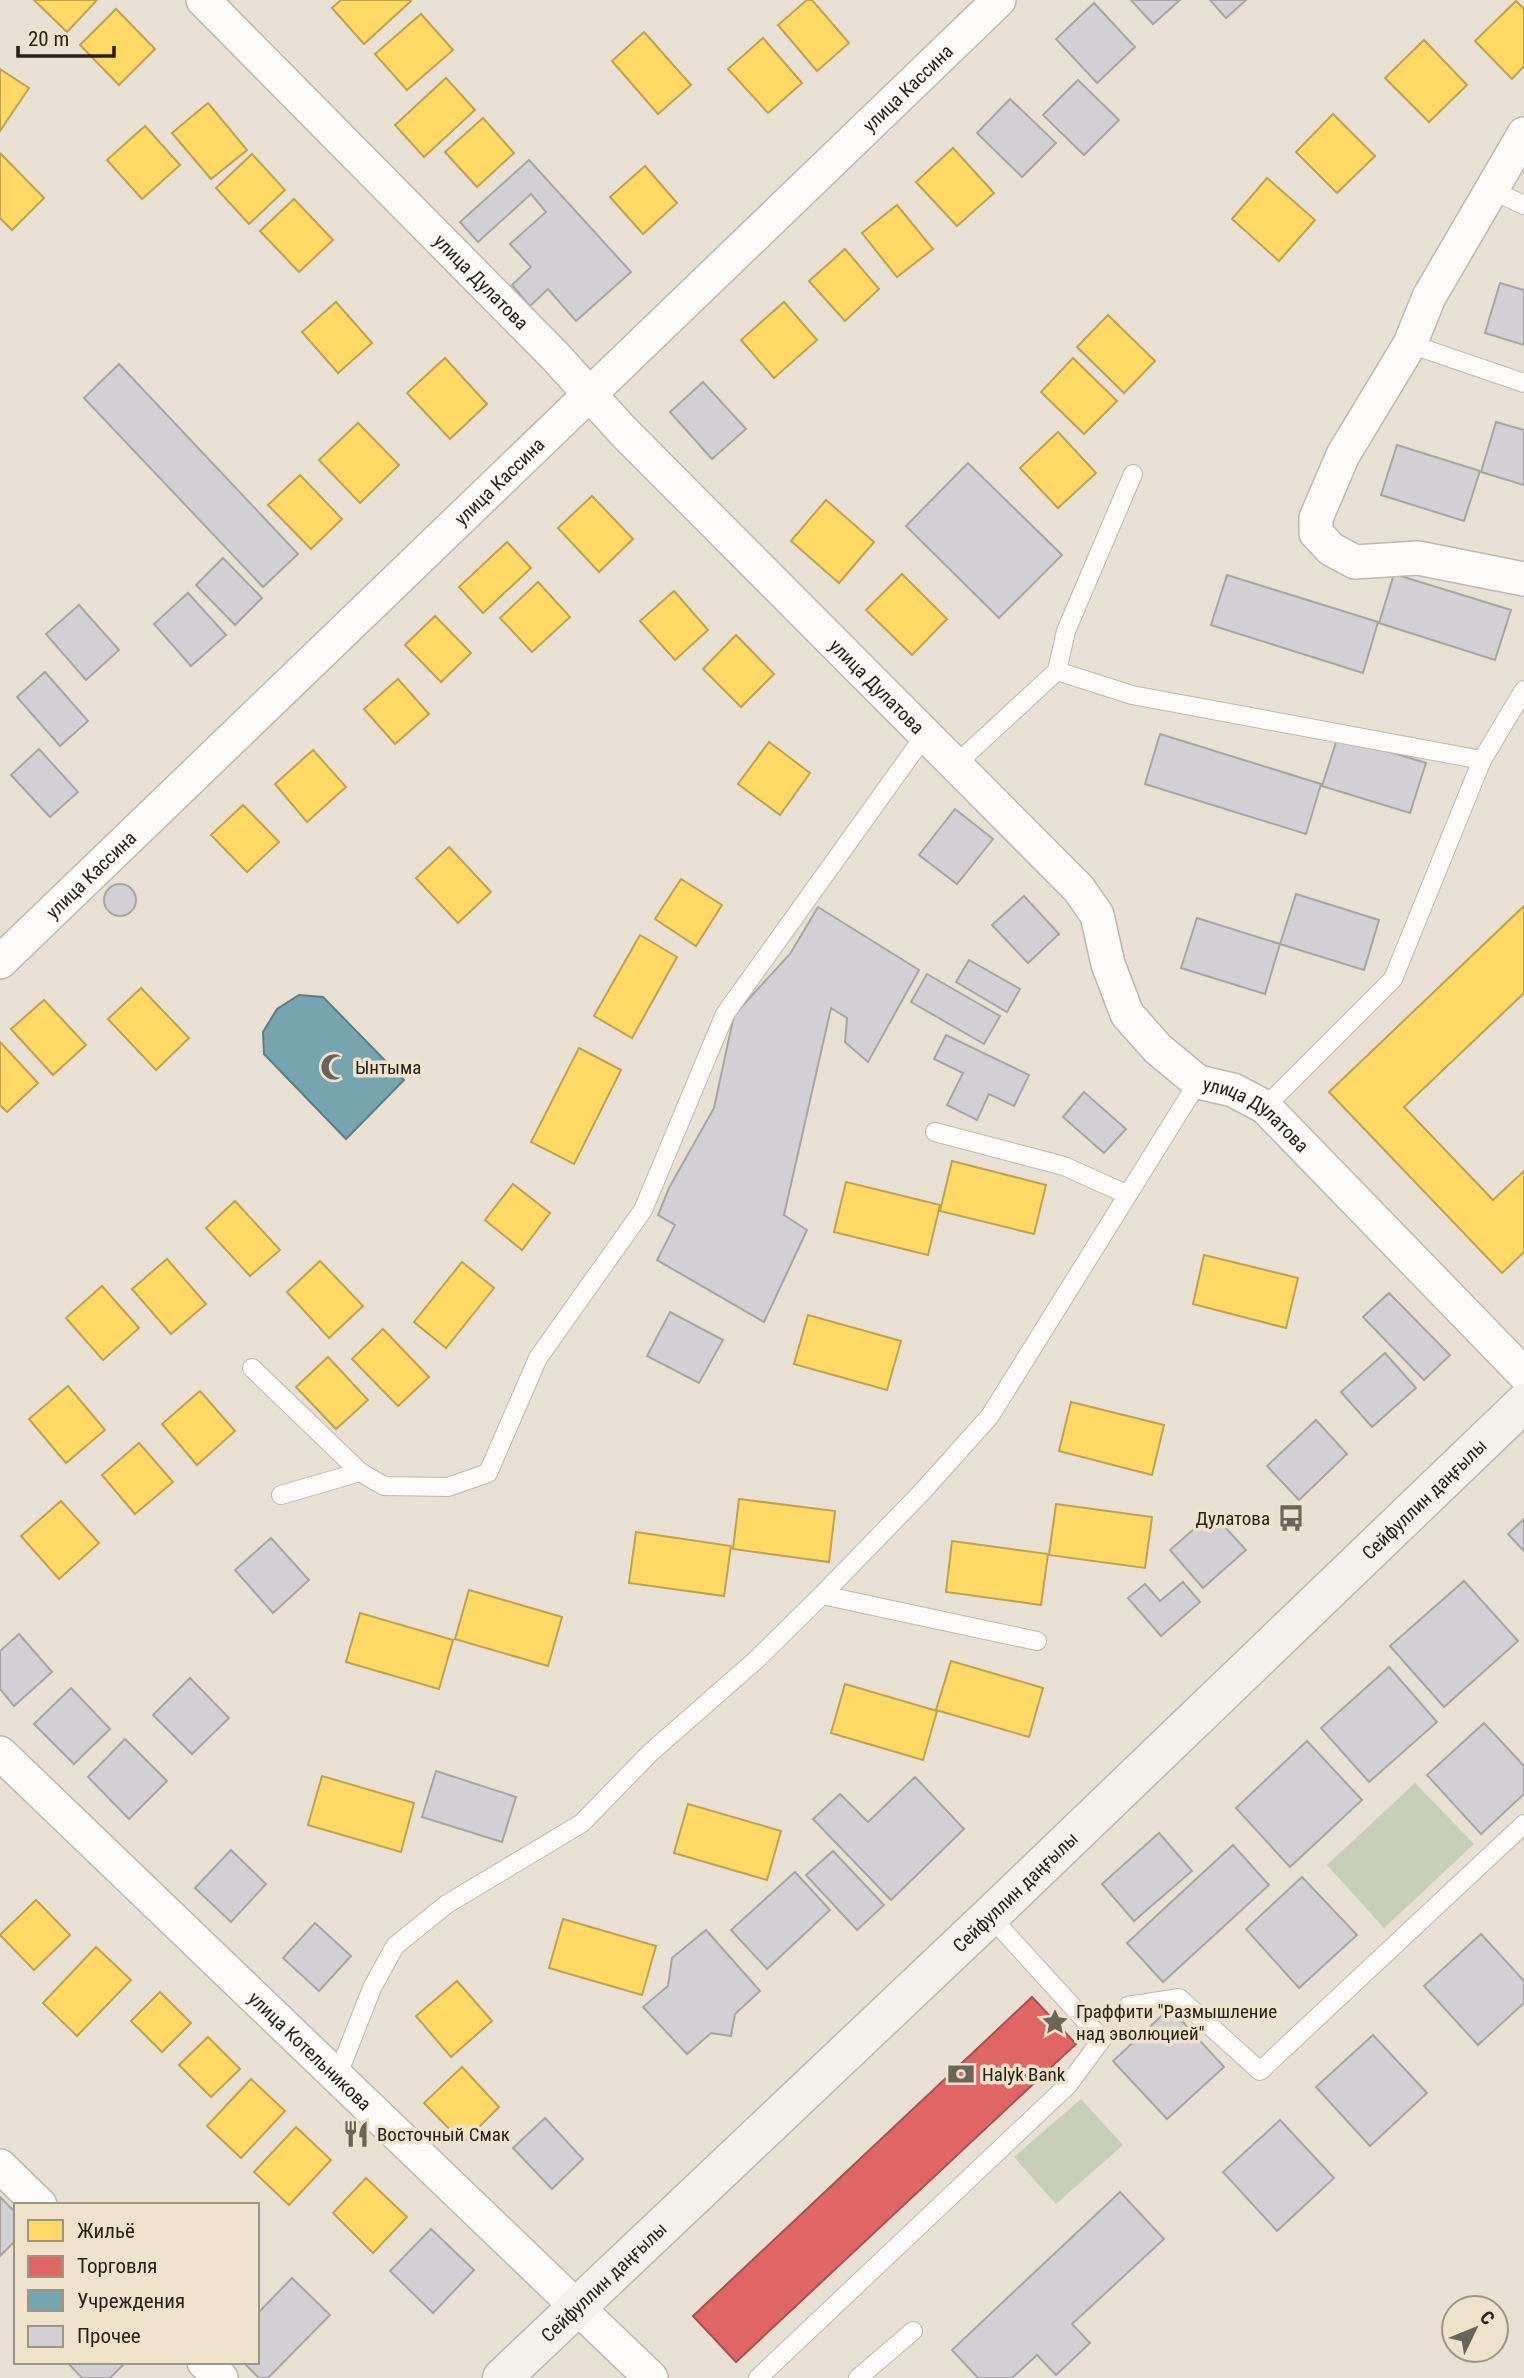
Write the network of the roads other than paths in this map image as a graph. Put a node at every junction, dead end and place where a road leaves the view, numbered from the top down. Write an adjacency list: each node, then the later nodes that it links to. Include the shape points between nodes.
1 (203, 0): 8 (street, улица Дулатова)
2 (999, 0): 8 (street, улица Кассина)
3 (1524, 134): 4 (street)
4 (1491, 190): 5 (lane); 6 (street, via 1429,298)
5 (1524, 205)
6 (1410, 344): 7 (lane); 10 (street, via 1342,455 1316,518 1316,533 1331,549 1355,562 1418,558)
7 (1524, 383)
8 (589, 392): 13 (street, улица Дулатова); 16 (street, улица Кассина)
9 (1133, 474): 11 (lane, via 1066,631)
10 (1524, 579)
11 (1056, 671): 14 (lane, via 1132,695); 15 (lane)
12 (1524, 690): 14 (lane)
13 (925, 735): 15 (street, улица Дулатова); 24 (lane, via 725,1014 643,1210 538,1358 488,1473 448,1487 384,1486)
14 (1482, 760): 18 (lane, via 1393,979)
15 (955, 765): 17 (street, улица Дулатова, via 1079,889 1097,915 1108,964 1127,1014 1158,1049)
16 (0, 962)
17 (1198, 1082): 18 (street, улица Дулатова, via 1233,1090); 20 (lane)
18 (1265, 1107): 22 (street, улица Дулатова)
19 (935, 1132): 20 (lane, via 1064,1166)
20 (1126, 1194): 26 (lane, via 990,1416)
21 (252, 1368): 24 (lane)
22 (1524, 1374)
23 (1524, 1403): 30 (main road, Сейфуллин даңғылы)
24 (360, 1472): 25 (lane)
25 (281, 1495)
26 (822, 1595): 27 (lane); 32 (lane, via 650,1753 582,1823 447,1904 395,1946 372,1988)
27 (1037, 1642)
28 (0, 1753): 32 (street, улица Котельникова)
29 (1524, 1824): 31 (lane, via 1260,2071 1179,1998)
30 (990, 1916): 35 (main road, Сейфуллин даңғылы); 41 (lane, via 1102,2039 1068,2085)
31 (1128, 2006)
32 (337, 2077): 35 (street, улица Котельникова)
33 (0, 2166): 34 (street)
34 (38, 2203)
35 (575, 2305): 39 (main road, Сейфуллин даңғылы); 40 (street, улица Котельникова)
36 (913, 2331): 42 (lane)
37 (206, 2364): 38 (street)
38 (221, 2378)
39 (502, 2378)
40 (651, 2378)
41 (758, 2378)
42 (858, 2378)

